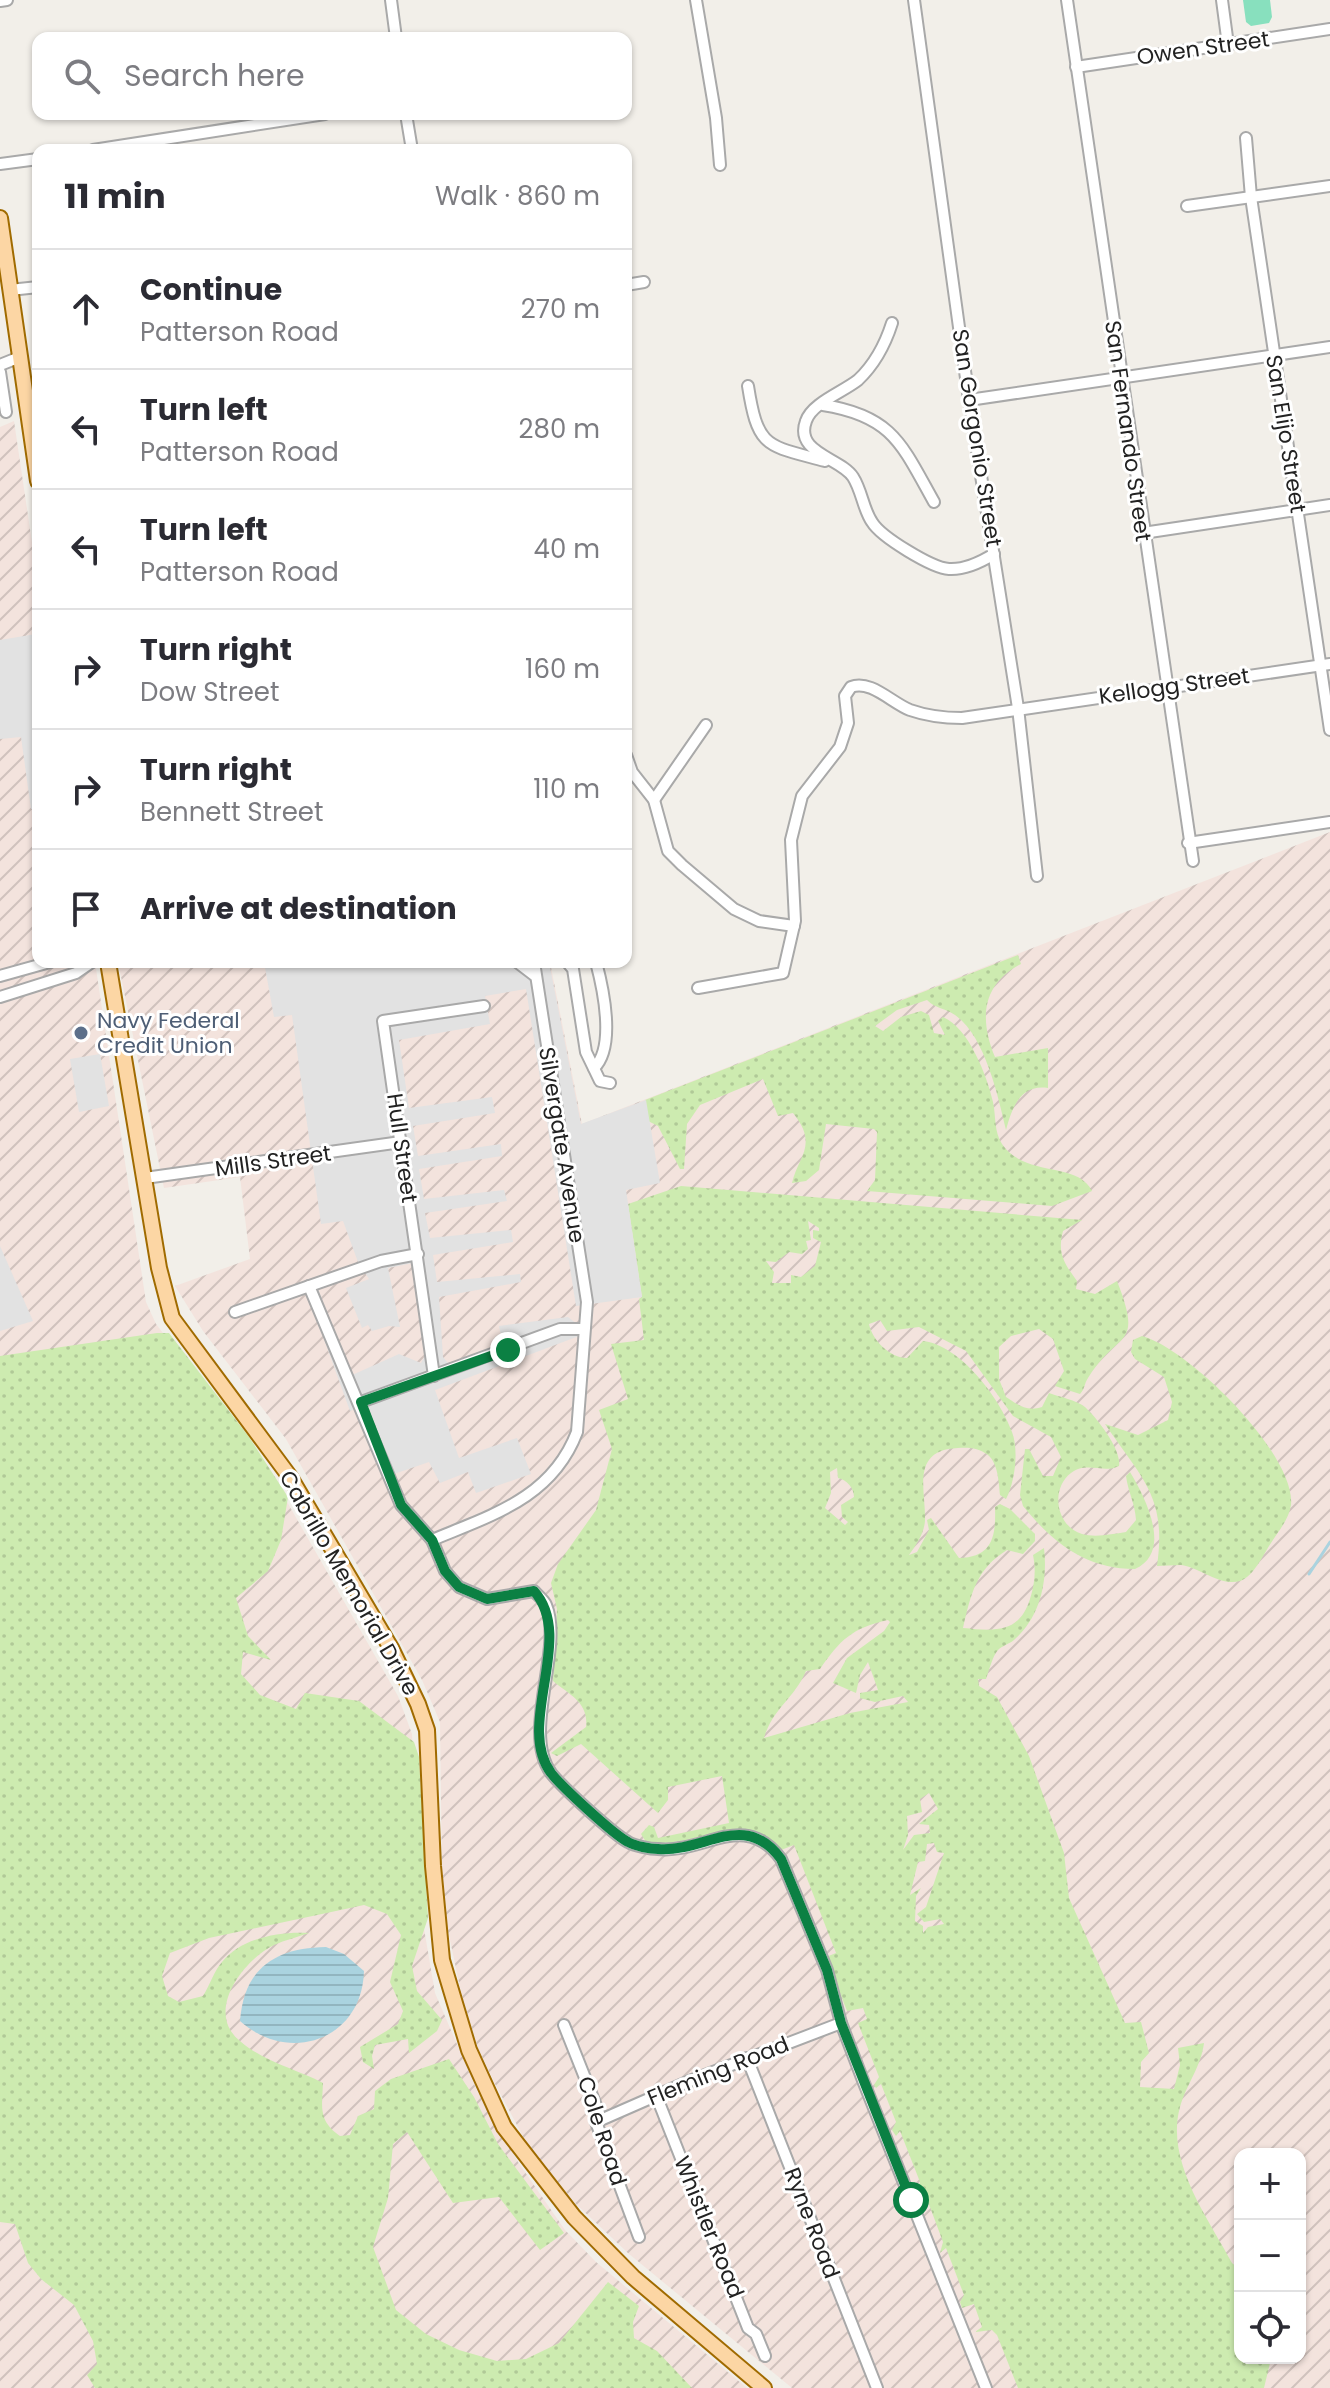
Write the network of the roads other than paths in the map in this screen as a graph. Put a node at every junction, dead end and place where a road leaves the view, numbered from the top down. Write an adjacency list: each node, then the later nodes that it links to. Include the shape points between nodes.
1 (7, 0): 7 (street)
2 (391, 0): 9 (street)
3 (696, 0): 19 (street)
4 (914, 0): 36 (street, San Gorgonio Street)
5 (1067, 0): 11 (street, San Fernando Street)
6 (1222, 0): 10 (street)
7 (0, 1)
8 (1330, 29): 10 (street, Owen Street)
9 (395, 32)
10 (1228, 45): 11 (street, Owen Street)
11 (1076, 67): 34 (street, San Fernando Street)
12 (286, 120): 15 (street)
13 (407, 120): 16 (street)
14 (1246, 138): 21 (street, San Elijo Street)
15 (132, 144)
16 (411, 144)
17 (32, 160): 18 (street)
18 (0, 164)
19 (720, 165)
20 (1330, 186): 21 (street)
21 (1251, 197): 22 (street); 30 (street, San Elijo Street)
22 (1187, 206)
23 (0, 218): 27 (main road)
24 (644, 282): 25 (street)
25 (632, 284)
26 (32, 288): 27 (street)
27 (10, 290): 31 (main road)
28 (892, 323): 37 (street, via 885,346 871,365)
29 (1330, 347): 30 (street)
30 (1274, 356): 34 (street); 43 (street, San Elijo Street)
31 (20, 357): 32 (street); 39 (main road)
32 (0, 365)
33 (0, 372): 38 (street)
34 (1120, 376): 36 (street); 44 (street, San Fernando Street)
35 (748, 386): 40 (street, via 754,426 763,439)
36 (969, 400): 45 (street, San Gorgonio Street)
37 (823, 405): 40 (street, via 806,421 805,434 809,445); 41 (street, via 853,410 890,432)
38 (6, 412)
39 (32, 424)
40 (839, 465): 45 (street, via 852,476 877,530 896,543 953,570)
41 (934, 502)
42 (1330, 505): 43 (street)
43 (1297, 510): 44 (street); 46 (street, San Elijo Street)
44 (1143, 533): 47 (street, San Fernando Street)
45 (994, 554): 48 (street, San Gorgonio Street)
46 (1325, 665): 47 (street, Kellogg Street); 50 (street, San Elijo Street)
47 (1165, 688): 48 (street, Kellogg Street); 54 (street, San Fernando Street)
48 (1018, 708): 56 (street, San Gorgonio Street); 57 (street, Kellogg Street, via 939,718 865,685 851,687 845,696 848,723 840,747 802,796 791,840)
49 (706, 725): 52 (street)
50 (1330, 730)
51 (632, 772): 52 (street)
52 (654, 800): 57 (street, via 665,842 682,865 734,909 759,921)
53 (1330, 822): 54 (street)
54 (1188, 843): 55 (street, San Fernando Street)
55 (1193, 861)
56 (1037, 876)
57 (794, 926): 67 (street, via 783,973)
58 (32, 967): 66 (street)
59 (83, 968): 68 (street)
60 (109, 968): 73 (main road, Cabrillo Memorial Drive)
61 (525, 968): 65 (street)
62 (534, 968): 65 (street, Silvergate Avenue)
63 (572, 968): 70 (street, via 586,1052)
64 (598, 968): 70 (street, via 607,1030 600,1063)
65 (534, 975): 77 (street, Silvergate Avenue, via 587,1302)
66 (0, 976)
67 (698, 988)
68 (2, 997)
69 (484, 1006): 72 (street, Hull Street, via 383,1021)
70 (594, 1068): 71 (street, via 600,1081)
71 (610, 1083)
72 (401, 1142): 73 (street, Mills Street); 74 (street, Hull Street)
73 (145, 1178): 88 (main road, Cabrillo Memorial Drive, via 172,1318 290,1477 418,1704 427,1730 442,1960 469,2050 504,2127 574,2217 633,2277)
74 (418, 1254): 75 (street); 78 (street, Hull Street)
75 (309, 1286): 76 (street); 79 (street, via 356,1404)
76 (235, 1312)
77 (584, 1329): 78 (street, via 560,1329); 80 (street, Silvergate Avenue, via 577,1432 570,1451 541,1487 517,1505)
78 (434, 1376): 79 (street)
79 (361, 1402): 80 (street, via 401,1505)
80 (432, 1540): 81 (street, via 445,1571 459,1587 487,1599 534,1591 546,1604 549,1632 539,1743 550,1771 629,1843 660,1850 756,1835 771,1846 827,1970)
81 (841, 2023): 83 (street, Fleming Road); 90 (street)
82 (564, 2025): 85 (street, Cole Road, via 599,2113)
83 (747, 2058): 84 (street, Fleming Road); 89 (street, Ryne Road)
84 (656, 2095): 85 (street, Fleming Road); 87 (street, Whistler Road, via 748,2328)
85 (596, 2122): 86 (street, Cole Road)
86 (639, 2237)
87 (765, 2356)
88 (764, 2388)
89 (877, 2388)
90 (986, 2388)

